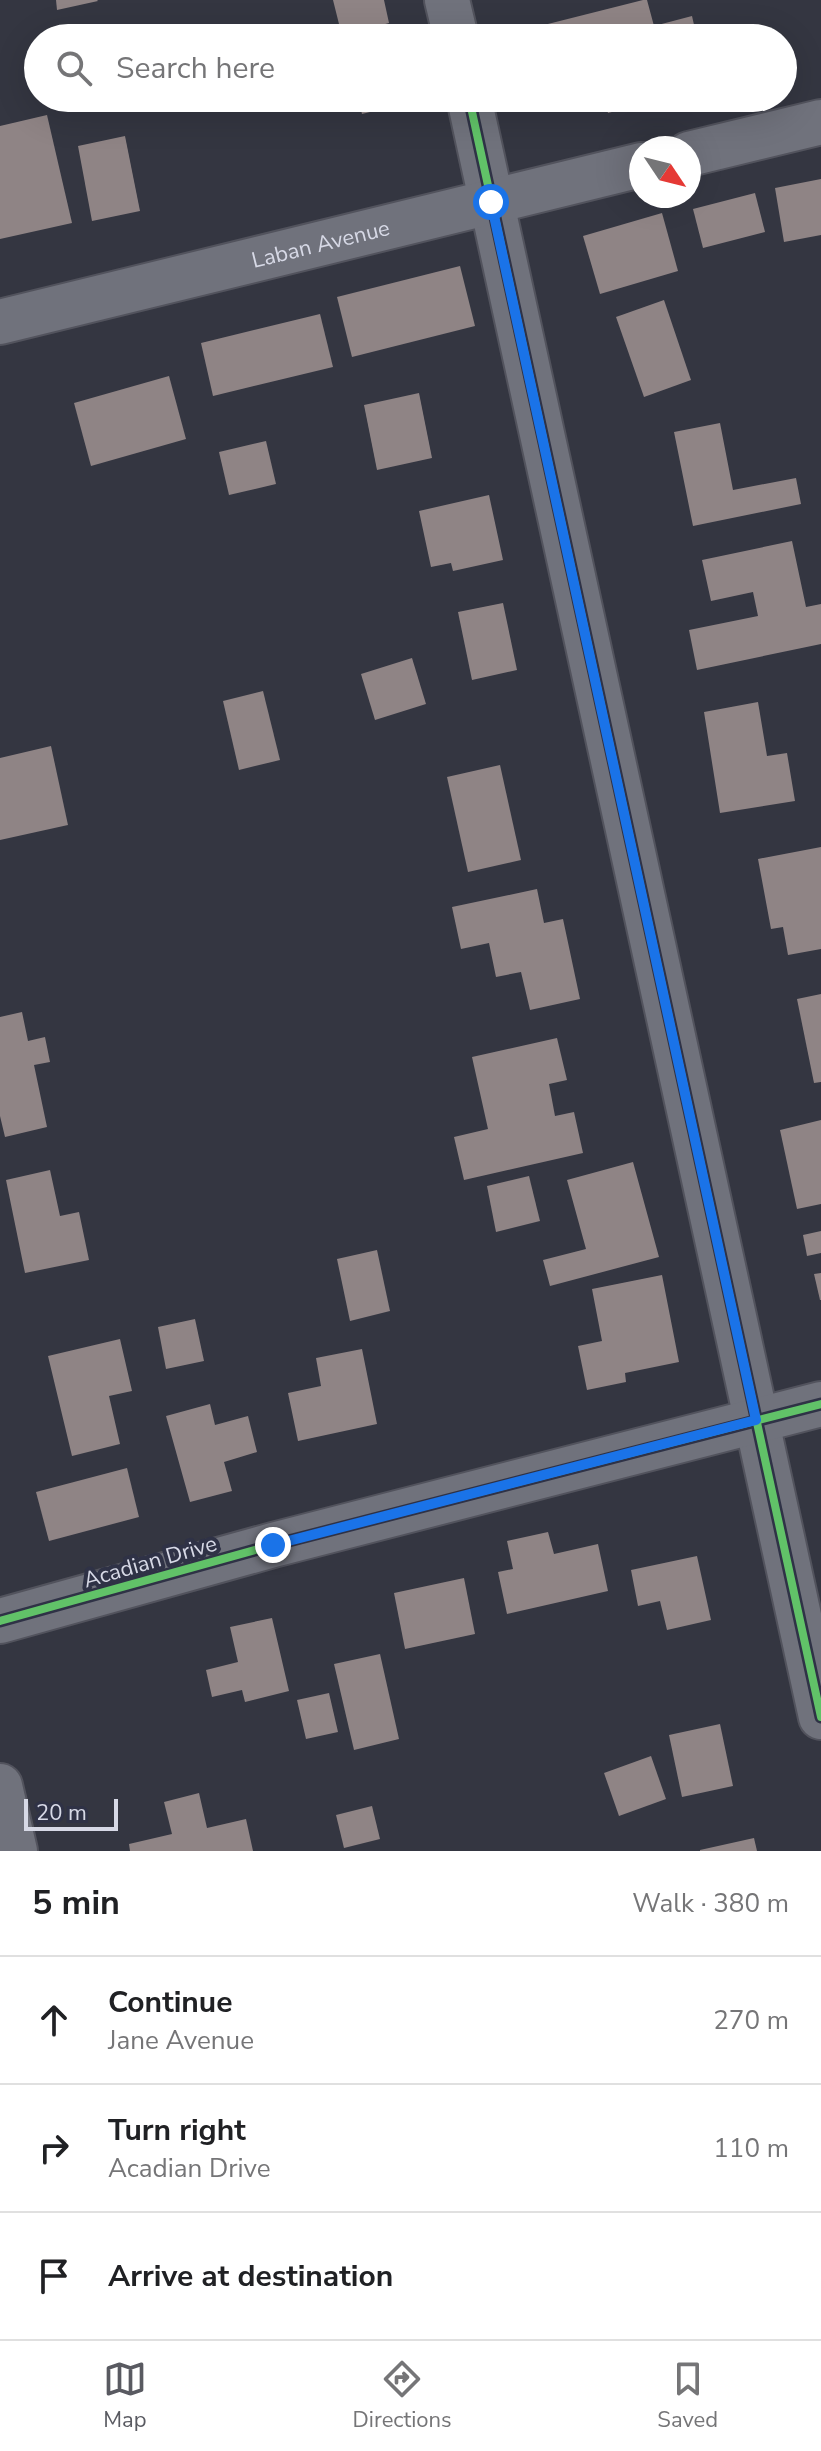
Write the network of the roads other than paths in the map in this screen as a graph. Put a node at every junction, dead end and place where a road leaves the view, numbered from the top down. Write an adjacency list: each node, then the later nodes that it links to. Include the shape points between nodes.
1 (447, 0): 2 (street)
2 (453, 24)
3 (472, 112): 7 (street)
4 (821, 122): 5 (street)
5 (701, 151)
6 (629, 168): 7 (street, Laban Avenue)
7 (491, 202): 8 (street, Laban Avenue); 10 (street)
8 (0, 322)
9 (821, 1404): 10 (street, Acadian Drive)
10 (756, 1420): 11 (street, Acadian Drive); 12 (street)
11 (0, 1621)
12 (821, 1717)
13 (0, 1786): 14 (street)
14 (15, 1851)

